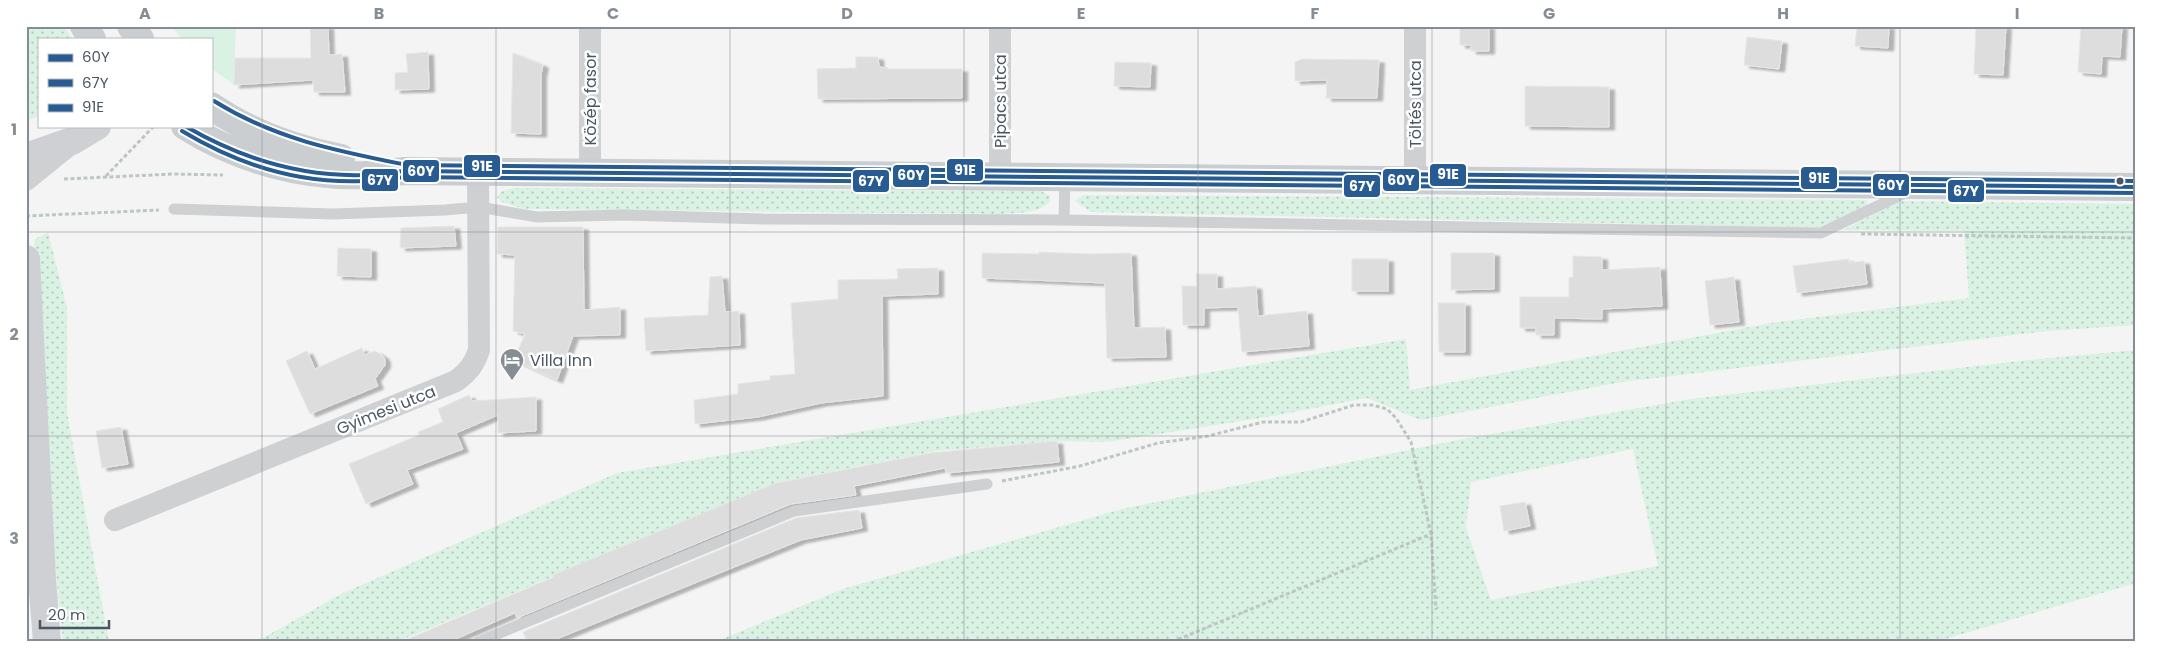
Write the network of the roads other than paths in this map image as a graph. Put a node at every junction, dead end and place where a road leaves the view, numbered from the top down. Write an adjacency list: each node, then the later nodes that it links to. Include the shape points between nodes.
1 (82, 26): 6 (main road)
2 (130, 26): 7 (main road)
3 (590, 26): 16 (street, Közép fasor)
4 (1000, 26): 17 (street, Pipacs utca)
5 (1415, 26): 20 (street, Töltés utca)
6 (91, 38)
7 (139, 38)
8 (212, 107): 14 (main road, via 250,130 308,152)
9 (88, 128): 11 (street)
10 (188, 128): 14 (main road, via 239,153 279,166 321,173 364,175)
11 (63, 134): 12 (street); 13 (street); 19 (street)
12 (26, 152)
13 (26, 157)
14 (406, 171): 15 (main road)
15 (478, 172): 16 (main road); 23 (street, Gyimesi utca)
16 (590, 172): 17 (main road)
17 (1000, 176): 18 (main road)
18 (1065, 177): 20 (main road); 25 (lane)
19 (26, 180)
20 (1415, 181): 21 (main road)
21 (1924, 184): 22 (main road); 25 (lane, via 1821,233)
22 (2136, 187)
23 (479, 207): 24 (lane, via 333,214); 25 (lane, via 536,217); 28 (street, Gyimesi utca, via 479,350 469,371 456,381)
24 (174, 209)
25 (1064, 220)
26 (26, 259): 29 (street)
27 (987, 484): 30 (lane, via 794,511)
28 (115, 520)
29 (47, 642)
30 (478, 642)

